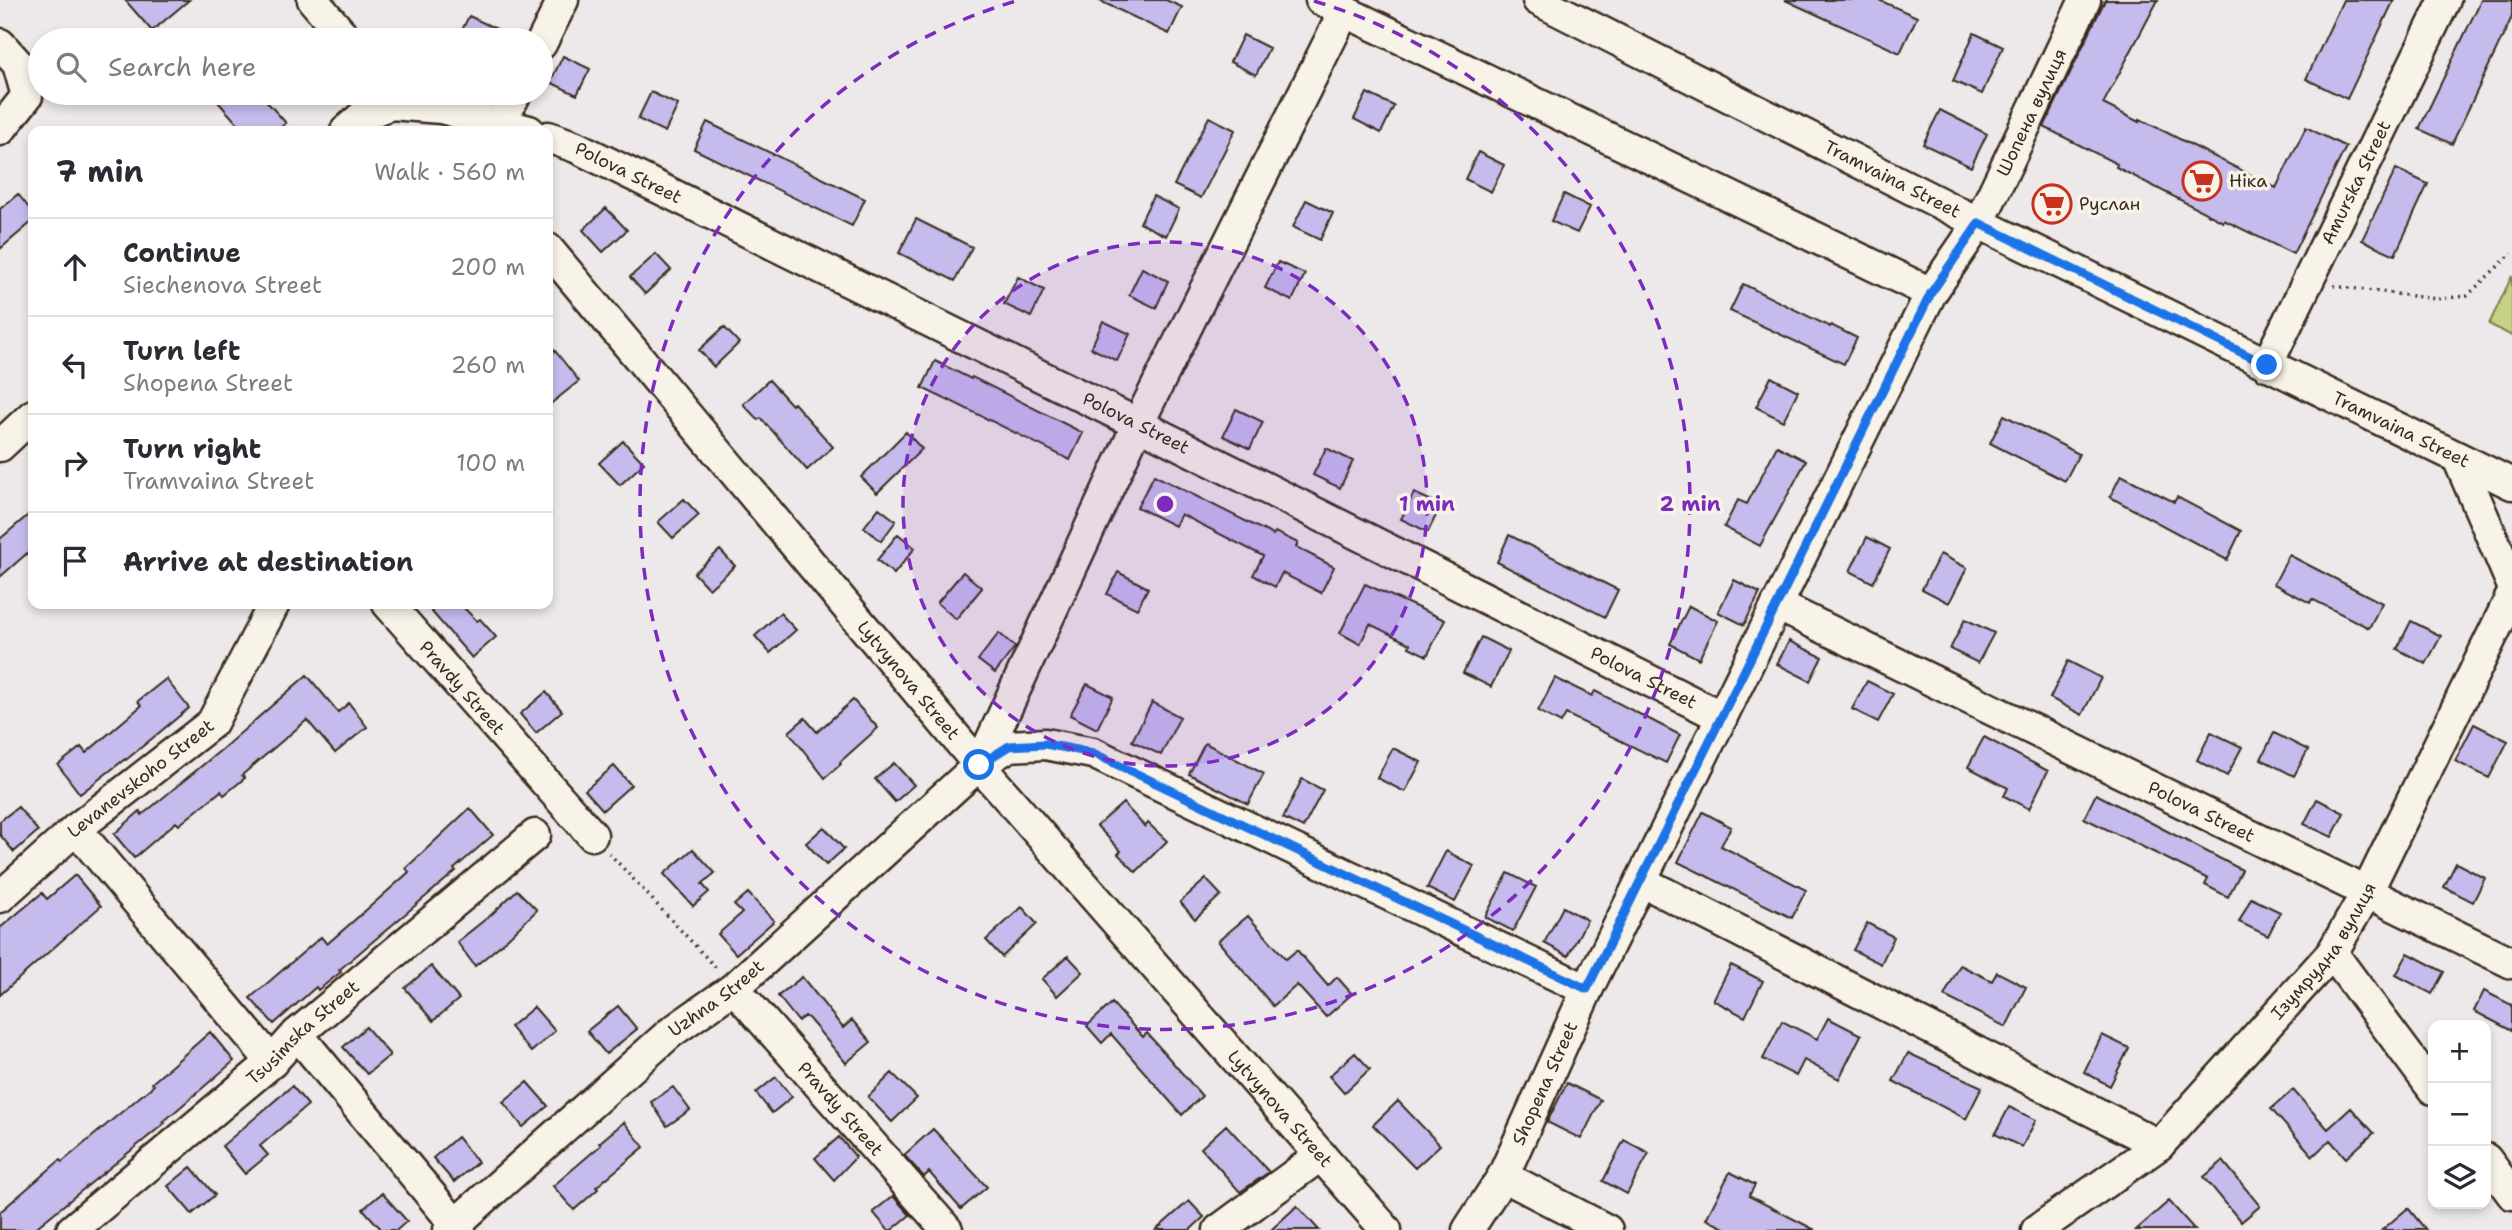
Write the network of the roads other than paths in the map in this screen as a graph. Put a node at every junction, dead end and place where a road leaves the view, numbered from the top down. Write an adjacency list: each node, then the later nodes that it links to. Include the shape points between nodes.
1 (313, 0): 7 (street)
2 (563, 0): 8 (street)
3 (1538, 0): 18 (street, Tramvaina Street)
4 (2085, 0): 18 (street, Шопена вулиця)
5 (2445, 0): 21 (street, Amurska Street)
6 (1333, 6): 20 (street); 23 (street)
7 (337, 28)
8 (549, 28)
9 (0, 44): 16 (street, via 18,64 27,96)
10 (377, 105): 13 (street)
11 (425, 105): 14 (street)
12 (514, 105): 15 (street)
13 (352, 126)
14 (503, 126)
15 (510, 126)
16 (0, 130)
17 (553, 140): 23 (street, Polova Street)
18 (1979, 223): 20 (street, Shopena Street); 21 (street, Tramvaina Street)
19 (553, 255): 33 (street, Lytvynova Street)
20 (1931, 293): 29 (street, Shopena Street)
21 (2267, 365): 25 (street, Tramvaina Street)
22 (28, 420): 24 (street)
23 (1138, 424): 32 (street, Polova Street); 33 (street)
24 (0, 446)
25 (2458, 458): 26 (street, Tramvaina Street); 27 (street)
26 (2512, 484)
27 (2512, 584)
28 (2512, 595): 38 (street, Ізумрудна вулиця)
29 (1777, 605): 32 (street, Shopena Street); 38 (street, Polova Street)
30 (271, 609): 34 (street, Levanevskoho Street, via 212,723)
31 (392, 609): 36 (street, Pravdy Street)
32 (1722, 717): 37 (street, Shopena Street)
33 (979, 765): 42 (street, Uzhna Street); 43 (street, via 1009,746 1045,744 1093,753); 48 (street, Lytvynova Street)
34 (76, 829): 39 (street, Levanevskoho Street); 45 (street)
35 (535, 835): 44 (street, Tsusimska Street)
36 (592, 835)
37 (1641, 881): 43 (street, Shopena Street); 47 (street)
38 (2367, 892): 40 (street, Ізумрудна вулиця); 41 (street, Polova Street)
39 (0, 897)
40 (2332, 953): 46 (street); 47 (street, Ізумрудна вулиця)
41 (2512, 963)
42 (734, 988): 52 (street, Uzhna Street, via 670,1033); 54 (street, Pravdy Street)
43 (1587, 989): 50 (street, Shopena Street)
44 (297, 1034): 45 (street, Tsusimska Street); 52 (street)
45 (272, 1062): 53 (street, Tsusimska Street)
46 (2429, 1083)
47 (2159, 1144): 59 (street, Ізумрудна вулиця)
48 (1321, 1155): 55 (street); 56 (street, Lytvynova Street)
49 (2491, 1166): 51 (street)
50 (1503, 1176): 57 (street, Shopena Street); 58 (street)
51 (2512, 1194)
52 (455, 1228)
53 (72, 1230)
54 (947, 1230)
55 (1219, 1230)
56 (1386, 1230)
57 (1468, 1230)
58 (1607, 1230)
59 (2037, 1230)

